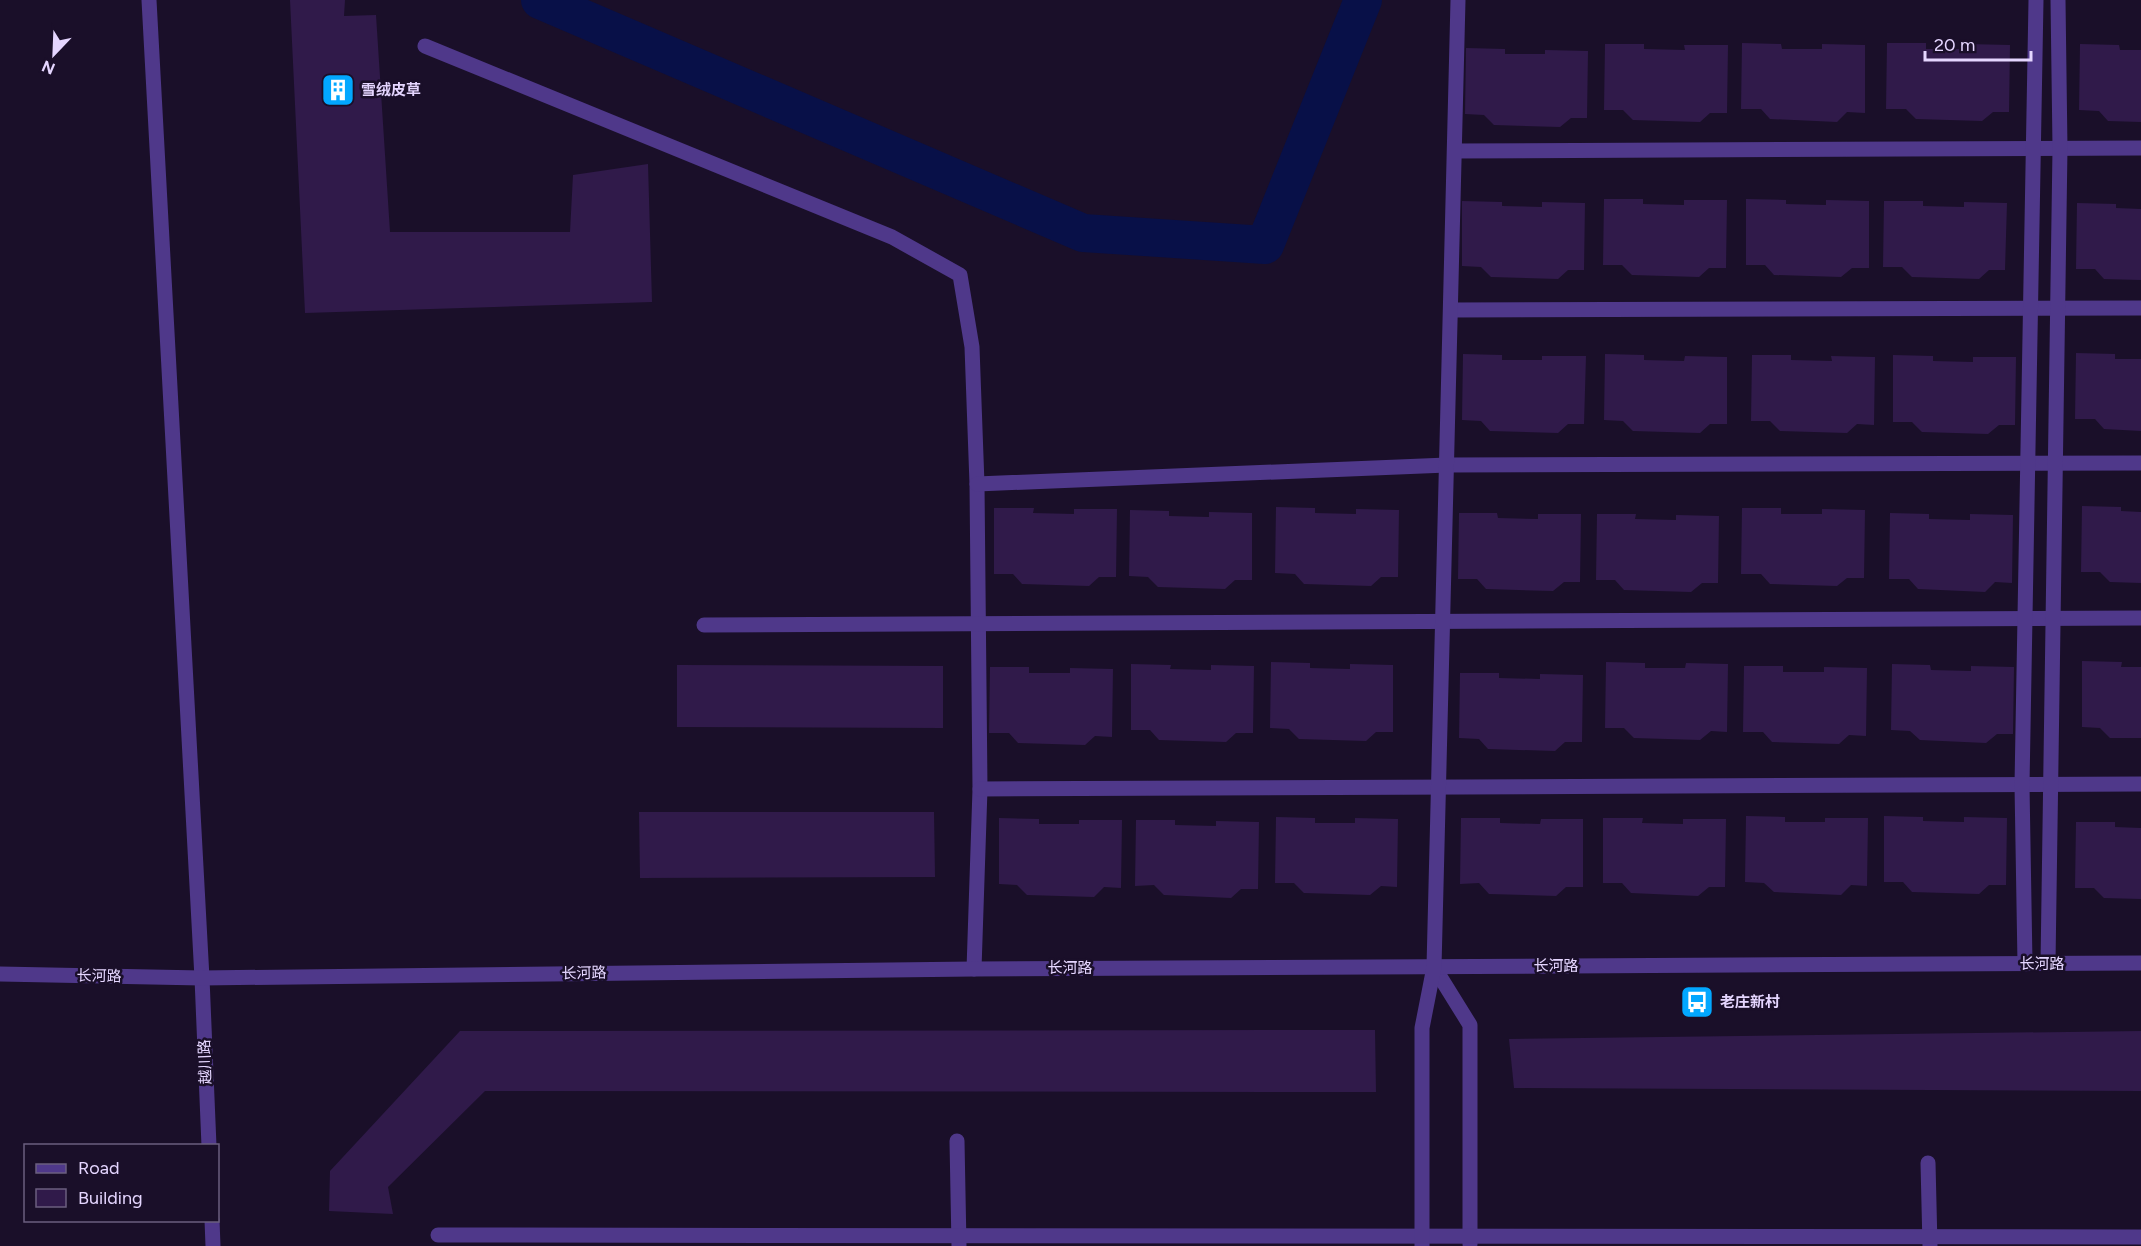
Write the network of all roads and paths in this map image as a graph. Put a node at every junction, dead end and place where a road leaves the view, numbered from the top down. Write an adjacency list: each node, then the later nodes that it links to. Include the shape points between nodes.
1 (149, 0): 36 (street, 越川路)
2 (1458, 0): 9 (street)
3 (2036, 0): 8 (street)
4 (2058, 0): 6 (street)
5 (425, 46): 18 (street, via 892,237 960,275 972,347)
6 (2060, 148): 7 (street); 8 (street); 12 (street)
7 (2141, 148)
8 (2033, 149): 9 (street); 11 (street)
9 (1455, 151): 13 (street)
10 (2141, 308): 12 (street)
11 (2031, 309): 12 (street); 13 (street); 15 (street)
12 (2058, 309): 16 (street)
13 (1451, 310): 17 (street)
14 (2141, 463): 16 (street)
15 (2028, 464): 16 (street); 17 (street); 20 (street)
16 (2055, 464): 21 (street)
17 (1447, 465): 18 (street); 22 (street)
18 (977, 483): 23 (street)
19 (2141, 618): 21 (street)
20 (2025, 619): 21 (street); 22 (street); 27 (street)
21 (2053, 619): 25 (street)
22 (1443, 622): 23 (street); 28 (street)
23 (978, 624): 24 (street); 29 (street)
24 (704, 625)
25 (2051, 784): 26 (street); 27 (street); 32 (street)
26 (2141, 784)
27 (2022, 785): 28 (street); 31 (street)
28 (1439, 787): 29 (street); 33 (street)
29 (980, 789): 34 (street)
30 (2141, 963): 32 (street, 长河路)
31 (2025, 964): 32 (street, 长河路); 33 (street, 长河路)
32 (2048, 964)
33 (1434, 967): 34 (street, 长河路); 45 (street, via 1422,1028); 46 (street, via 1470,1025)
34 (974, 969): 36 (street, 长河路)
35 (0, 974): 36 (street, 长河路)
36 (202, 978): 38 (street, 越川路)
37 (957, 1141): 44 (street)
38 (209, 1144)
39 (1928, 1163): 47 (street)
40 (212, 1222): 48 (street)
41 (438, 1235): 43 (street)
42 (2141, 1237): 47 (street)
43 (512, 1241): 44 (street)
44 (959, 1241): 45 (street)
45 (1422, 1241): 46 (street)
46 (1470, 1241): 47 (street)
47 (1930, 1242)
48 (213, 1246)

